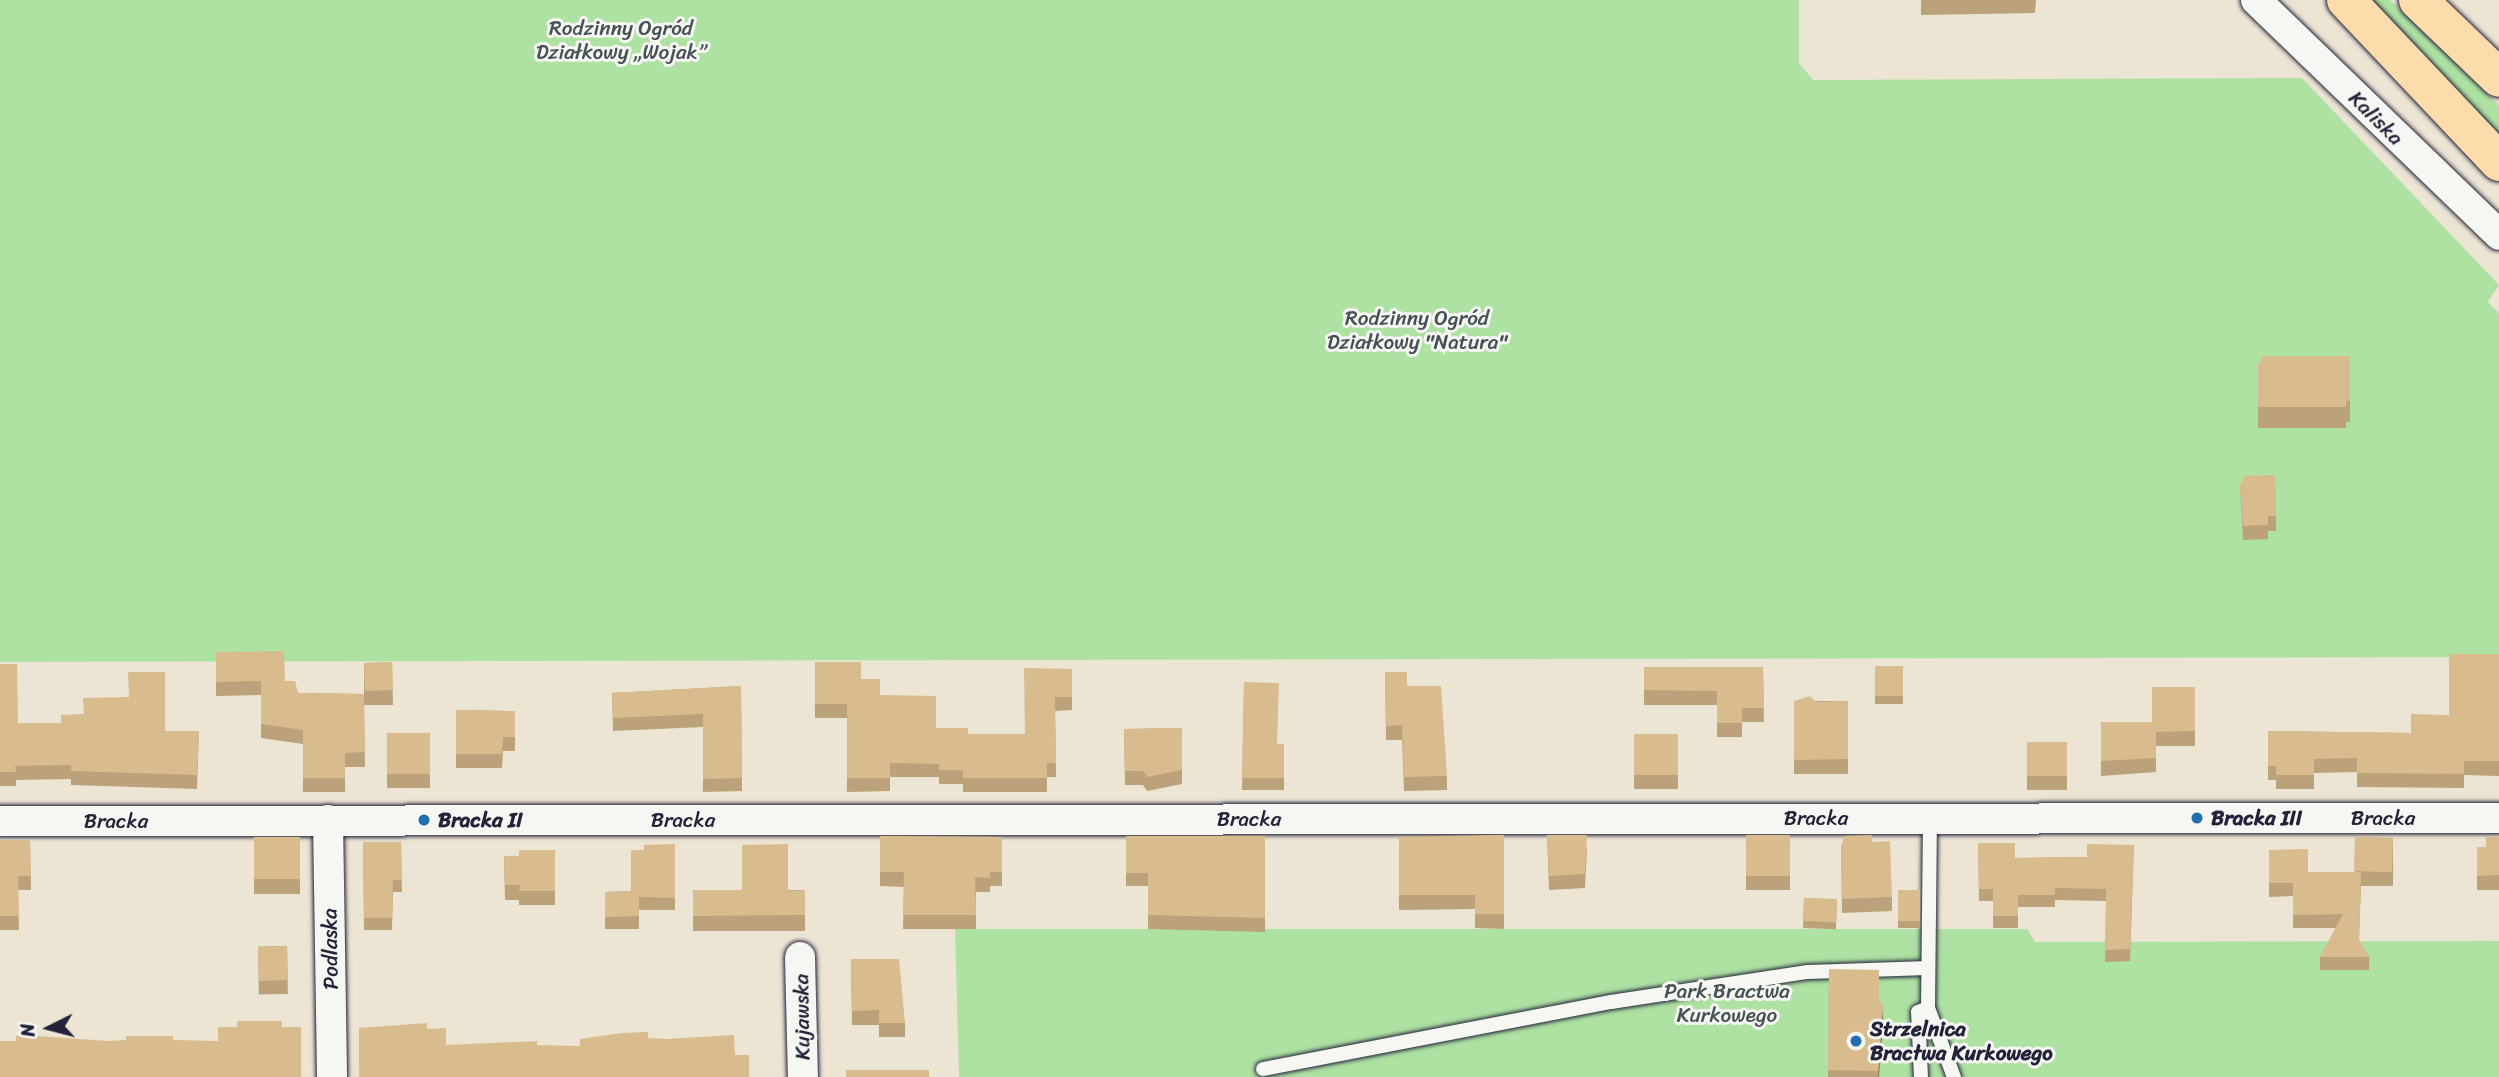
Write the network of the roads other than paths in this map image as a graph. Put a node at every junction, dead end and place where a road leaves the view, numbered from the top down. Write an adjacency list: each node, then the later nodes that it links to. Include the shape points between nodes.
1 (2256, 0): 6 (street, Kaliska)
2 (2346, 0): 5 (main road)
3 (2418, 0): 4 (main road)
4 (2499, 78)
5 (2499, 162)
6 (2499, 235)
7 (1930, 818): 8 (street, Bracka); 9 (street, Bracka); 12 (lane)
8 (2499, 818)
9 (328, 820): 10 (street, Bracka); 15 (street, Podlaska)
10 (0, 821)
11 (800, 957): 16 (street, Kujawska)
12 (1928, 968): 13 (lane); 14 (lane, via 1808,972 1634,998)
13 (1928, 1008): 17 (lane, via 1918,1012); 18 (lane)
14 (1263, 1069)
15 (332, 1077)
16 (803, 1077)
17 (1921, 1077)
18 (1954, 1077)

